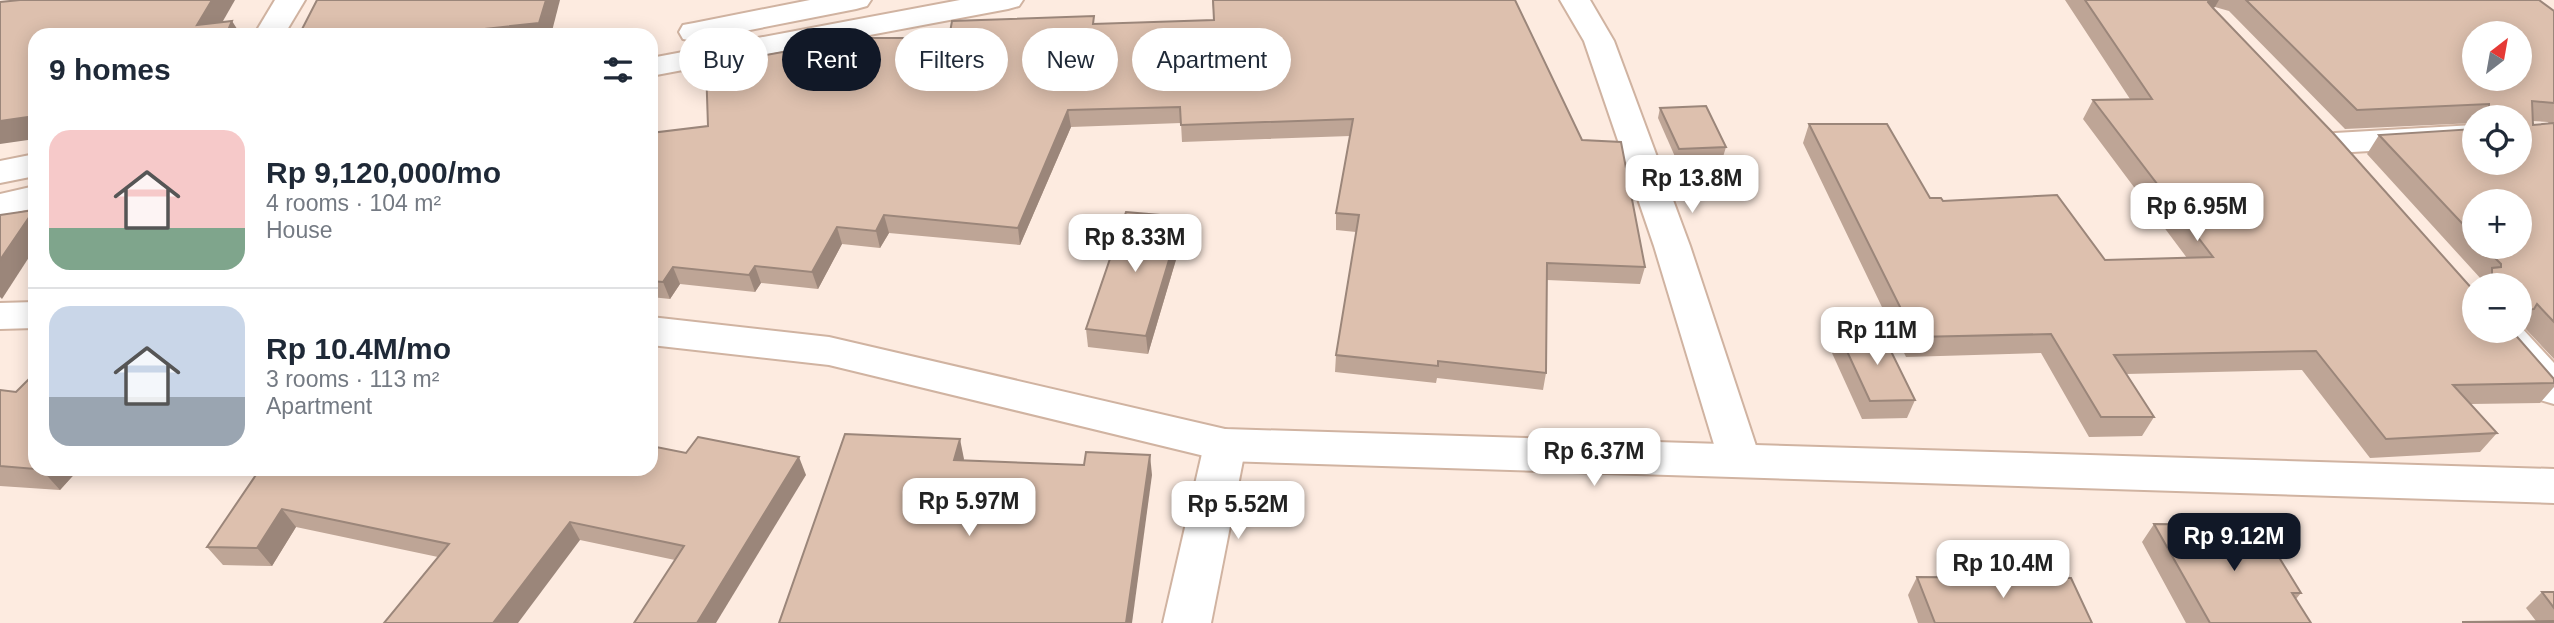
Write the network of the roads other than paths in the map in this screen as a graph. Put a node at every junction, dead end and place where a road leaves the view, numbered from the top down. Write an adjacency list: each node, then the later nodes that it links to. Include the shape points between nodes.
1 (290, 0): 5 (main road)
2 (1008, 0): 7 (main road)
3 (1574, 0): 20 (main road, via 1603,54 1672,246)
4 (842, 1): 6 (main road)
5 (273, 28)
6 (658, 39)
7 (658, 66)
8 (2462, 135): 11 (main road, via 2325,133)
9 (28, 166): 10 (main road)
10 (0, 172)
11 (2361, 172)
12 (28, 199): 13 (main road)
13 (0, 205)
14 (28, 315): 15 (main road)
15 (0, 316)
16 (658, 332): 19 (main road, via 829,351)
17 (2513, 343): 18 (main road)
18 (2554, 389)
19 (1225, 445): 20 (main road); 22 (main road)
20 (1740, 461): 21 (main road)
21 (2554, 486)
22 (1187, 623)

